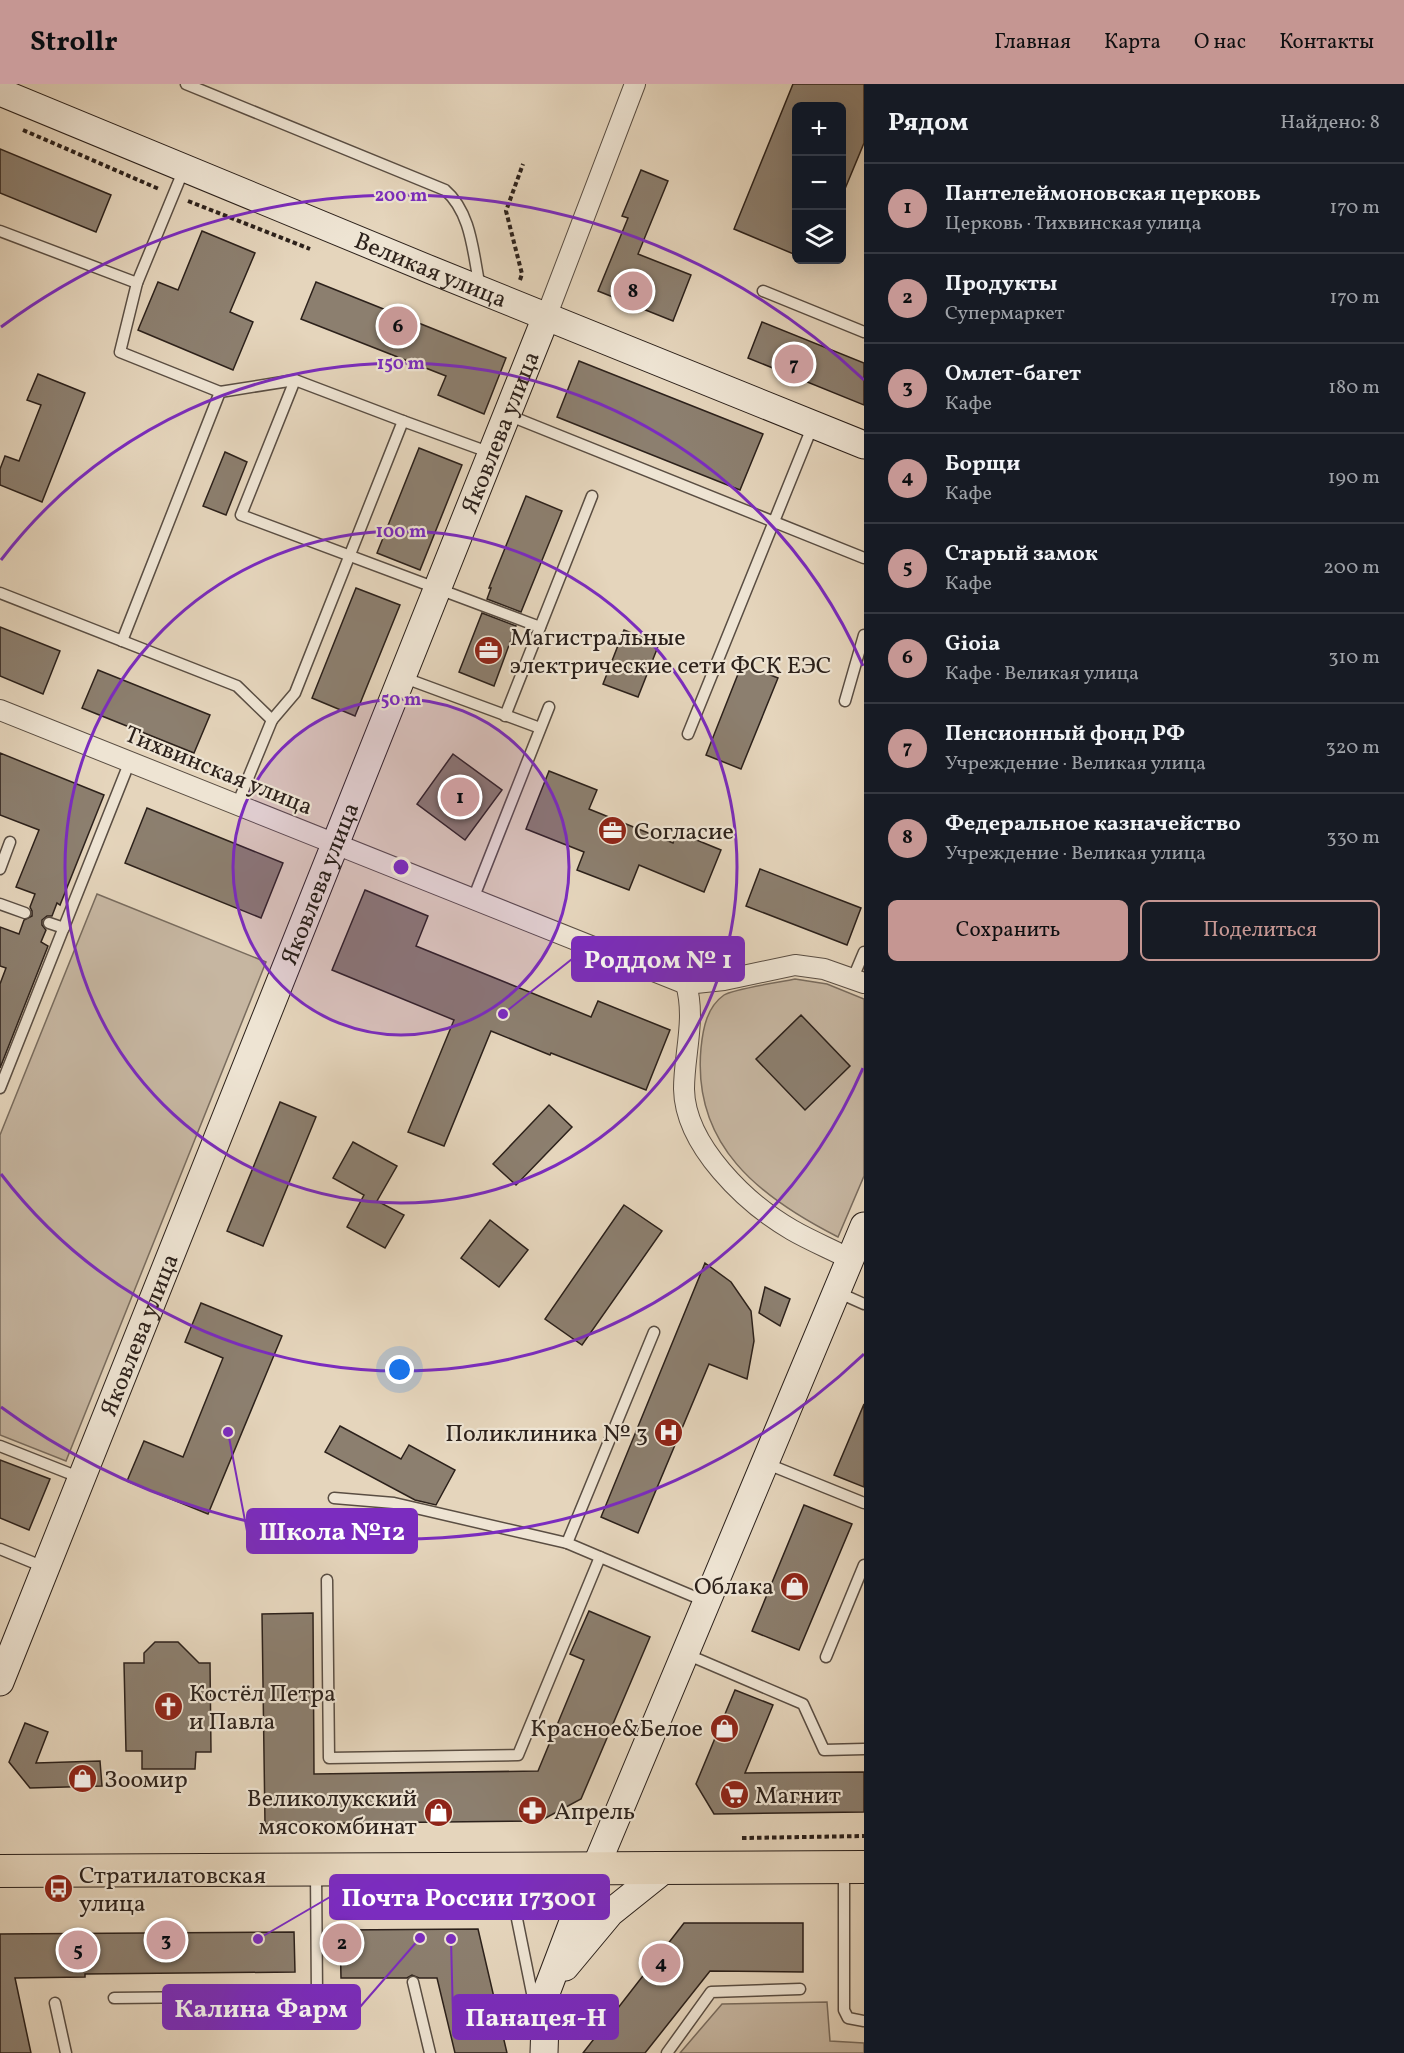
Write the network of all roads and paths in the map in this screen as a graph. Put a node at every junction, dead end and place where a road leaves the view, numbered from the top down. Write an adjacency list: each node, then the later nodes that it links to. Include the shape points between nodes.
1 (186, 84): 8 (lane, via 445,190 465,219)
2 (635, 84): 11 (street, Яковлева улица)
3 (7, 92): 5 (street, Великая улица)
4 (524, 164): 10 (path, via 506,211 522,274)
5 (184, 168): 7 (lane); 8 (street, Великая улица)
6 (0, 232): 7 (lane)
7 (137, 283): 14 (lane, via 120,352)
8 (481, 290): 10 (street, Великая улица)
9 (763, 291): 12 (lane)
10 (512, 303): 11 (street, Великая улица)
11 (546, 317): 15 (street, Яковлева улица); 17 (street, Великая улица)
12 (864, 332)
13 (295, 380): 14 (lane); 16 (lane); 22 (lane, via 241,515)
14 (220, 392): 28 (lane)
15 (507, 414): 19 (street, Яковлева улица); 21 (lane)
16 (404, 421): 19 (lane); 22 (lane)
17 (813, 424): 18 (street, Великая улица); 21 (lane)
18 (864, 445)
19 (492, 453): 24 (street, Яковлева улица)
20 (591, 496): 26 (lane)
21 (774, 521): 23 (lane); 36 (lane)
22 (350, 557): 24 (lane); 34 (lane, via 295,693)
23 (864, 558)
24 (437, 589): 26 (lane); 29 (street, Яковлева улица)
25 (0, 593): 28 (lane)
26 (540, 627): 33 (lane)
27 (864, 635): 30 (lane)
28 (122, 641): 34 (lane, via 237,686)
29 (402, 677): 33 (lane); 40 (street, Яковлева улица)
30 (845, 701)
31 (549, 707): 35 (lane)
32 (0, 710): 37 (street, Тихвинская улица)
33 (505, 716): 35 (lane)
34 (272, 720): 38 (lane)
35 (540, 728): 42 (lane)
36 (688, 734)
37 (130, 761): 38 (street, Тихвинская улица); 46 (lane)
38 (237, 805): 40 (street, Тихвинская улица)
39 (10, 842): 41 (lane)
40 (334, 845): 42 (street, Тихвинская улица); 58 (street, Яковлева улица)
41 (0, 869)
42 (473, 899): 49 (street, Тихвинская улица)
43 (0, 904): 44 (lane)
44 (25, 914)
45 (49, 923): 46 (lane)
46 (64, 928): 50 (lane)
47 (864, 952): 48 (lane)
48 (858, 981): 49 (street, Тихвинская улица, via 824,969 795,965)
49 (686, 984): 52 (street, via 692,1011 684,1091 695,1132 708,1155 757,1205 791,1230)
50 (0, 1088)
51 (864, 1226): 52 (street)
52 (850, 1258): 53 (street)
53 (836, 1292): 54 (lane); 57 (street)
54 (864, 1304)
55 (654, 1332): 61 (lane)
56 (0, 1446): 58 (lane)
57 (765, 1462): 60 (lane); 67 (street)
58 (81, 1478): 65 (street, Яковлева улица)
59 (334, 1498): 61 (lane, via 394,1503)
60 (864, 1503)
61 (567, 1544): 63 (lane)
62 (0, 1549): 65 (lane)
63 (600, 1557): 66 (lane, via 518,1755 329,1758); 67 (lane)
64 (864, 1565): 69 (lane)
65 (45, 1568): 70 (street, Яковлева улица)
66 (327, 1580)
67 (707, 1602): 68 (street)
68 (686, 1654): 71 (lane, via 803,1704 824,1750); 76 (street)
69 (826, 1657)
70 (0, 1683)
71 (864, 1749)
72 (864, 1836): 73 (path)
73 (734, 1839)
74 (854, 1867): 75 (main road); 85 (lane, via 844,2010 848,2018)
75 (665, 1869): 76 (main road); 82 (street, via 610,1913)
76 (595, 1870): 78 (main road); 82 (street)
77 (0, 1871): 78 (main road)
78 (316, 1871): 83 (lane, via 317,1996)
79 (516, 1914): 88 (lane)
80 (413, 1982): 87 (lane)
81 (800, 1989): 89 (lane, via 711,1992)
82 (546, 1993): 88 (street)
83 (114, 1998)
84 (55, 2003): 86 (lane)
85 (864, 2021)
86 (66, 2053)
87 (430, 2053)
88 (544, 2053)
89 (667, 2053)

